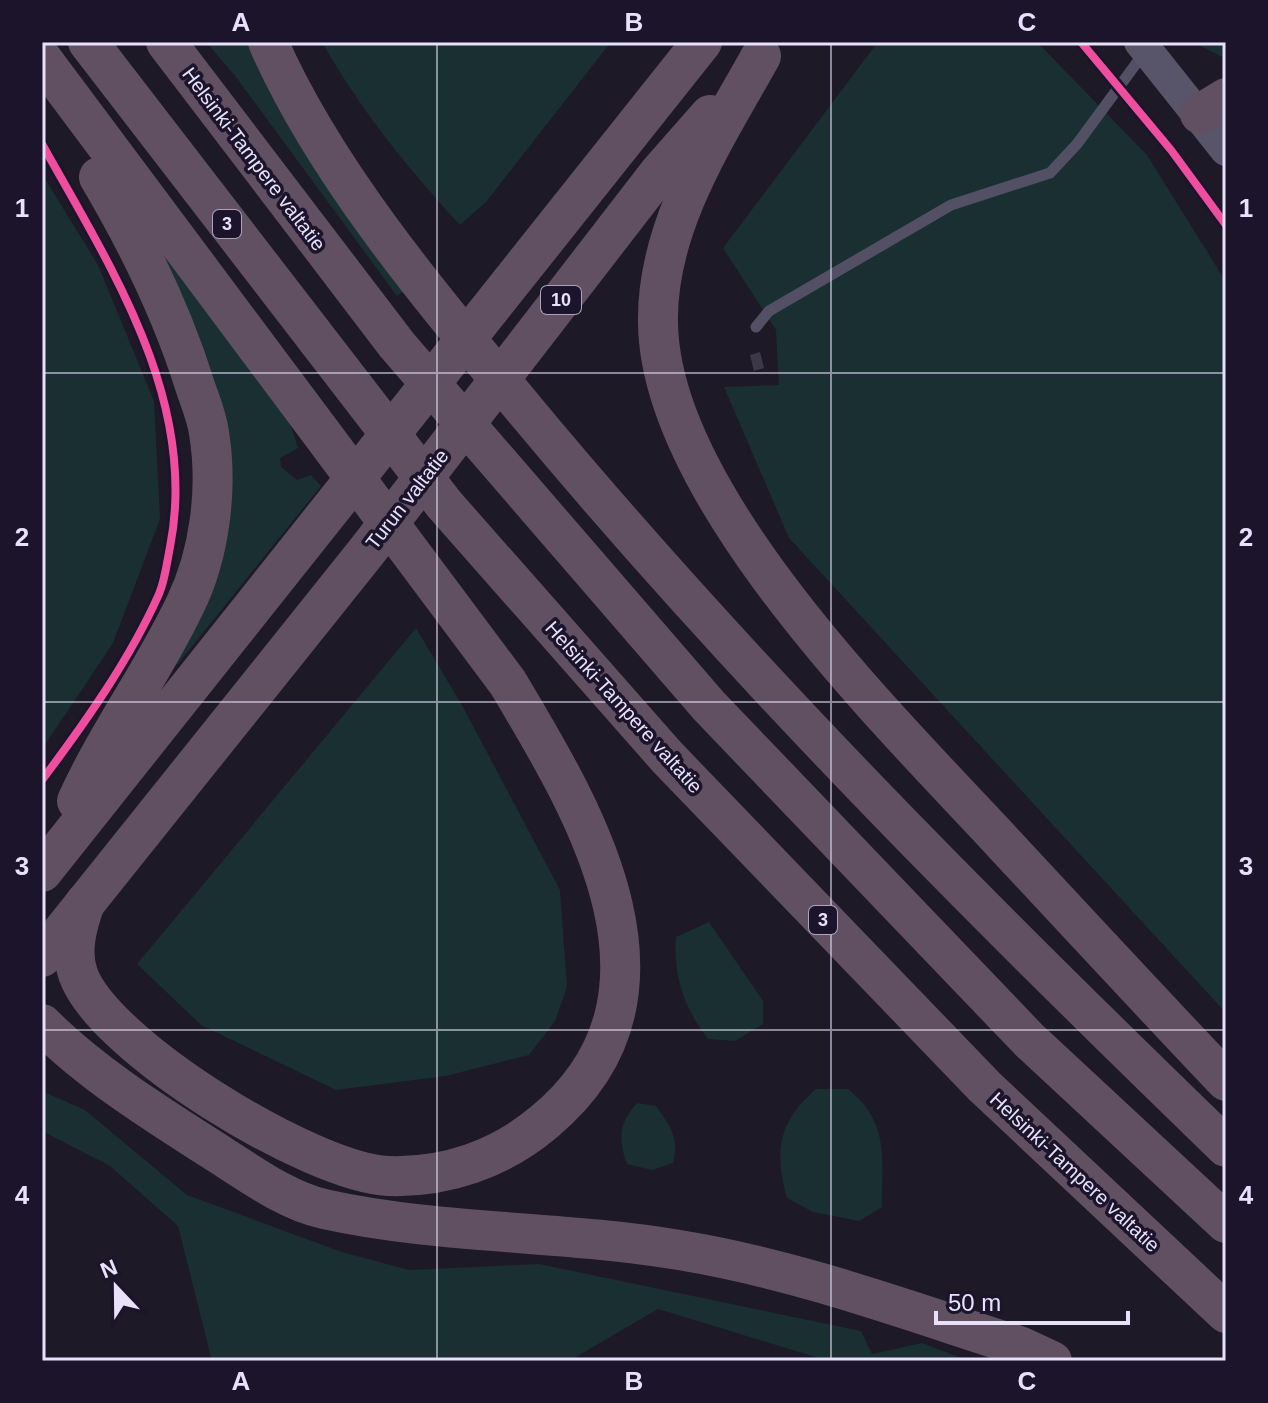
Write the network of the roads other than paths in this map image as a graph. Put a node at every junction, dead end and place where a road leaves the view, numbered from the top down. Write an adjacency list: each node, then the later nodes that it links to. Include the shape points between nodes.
1 (88, 42): 19 (highway, Helsinki-Tampere valtatie / 3, via 444,504 667,757 985,1087)
2 (166, 42): 18 (highway, Helsinki-Tampere valtatie, via 397,345 709,706 1018,1029)
3 (268, 42): 17 (highway, via 360,200 434,301 553,444 720,636 839,762)
4 (702, 42): 12 (highway, 10)
5 (1144, 46): 8 (main road); 11 (lane, via 1077,144 1050,173 951,205 769,311)
6 (767, 49): 13 (highway, Turun valtatie / 10, via 659,173 367,551); 16 (highway, via 704,157 664,267 658,322 679,428 739,532 838,661)
7 (42, 59): 9 (highway)
8 (1213, 106): 10 (main road)
9 (79, 113): 12 (highway, via 87,156 134,238 188,365 209,432 211,489 207,539 187,602 93,766); 13 (highway, via 508,683 579,806 606,869 619,925 611,1022 595,1064 569,1102 533,1131 487,1158 441,1175 386,1176 338,1165 269,1135 210,1101 103,1013 88,994 75,957)
10 (1226, 150)
11 (756, 327)
12 (45, 868)
13 (85, 903): 14 (highway, Turun valtatie / 10)
14 (42, 957)
15 (47, 1034): 20 (highway, via 264,1183 321,1209 473,1231 677,1249 769,1267)
16 (1226, 1081)
17 (1226, 1147)
18 (1226, 1223)
19 (1226, 1313)
20 (1052, 1361)

